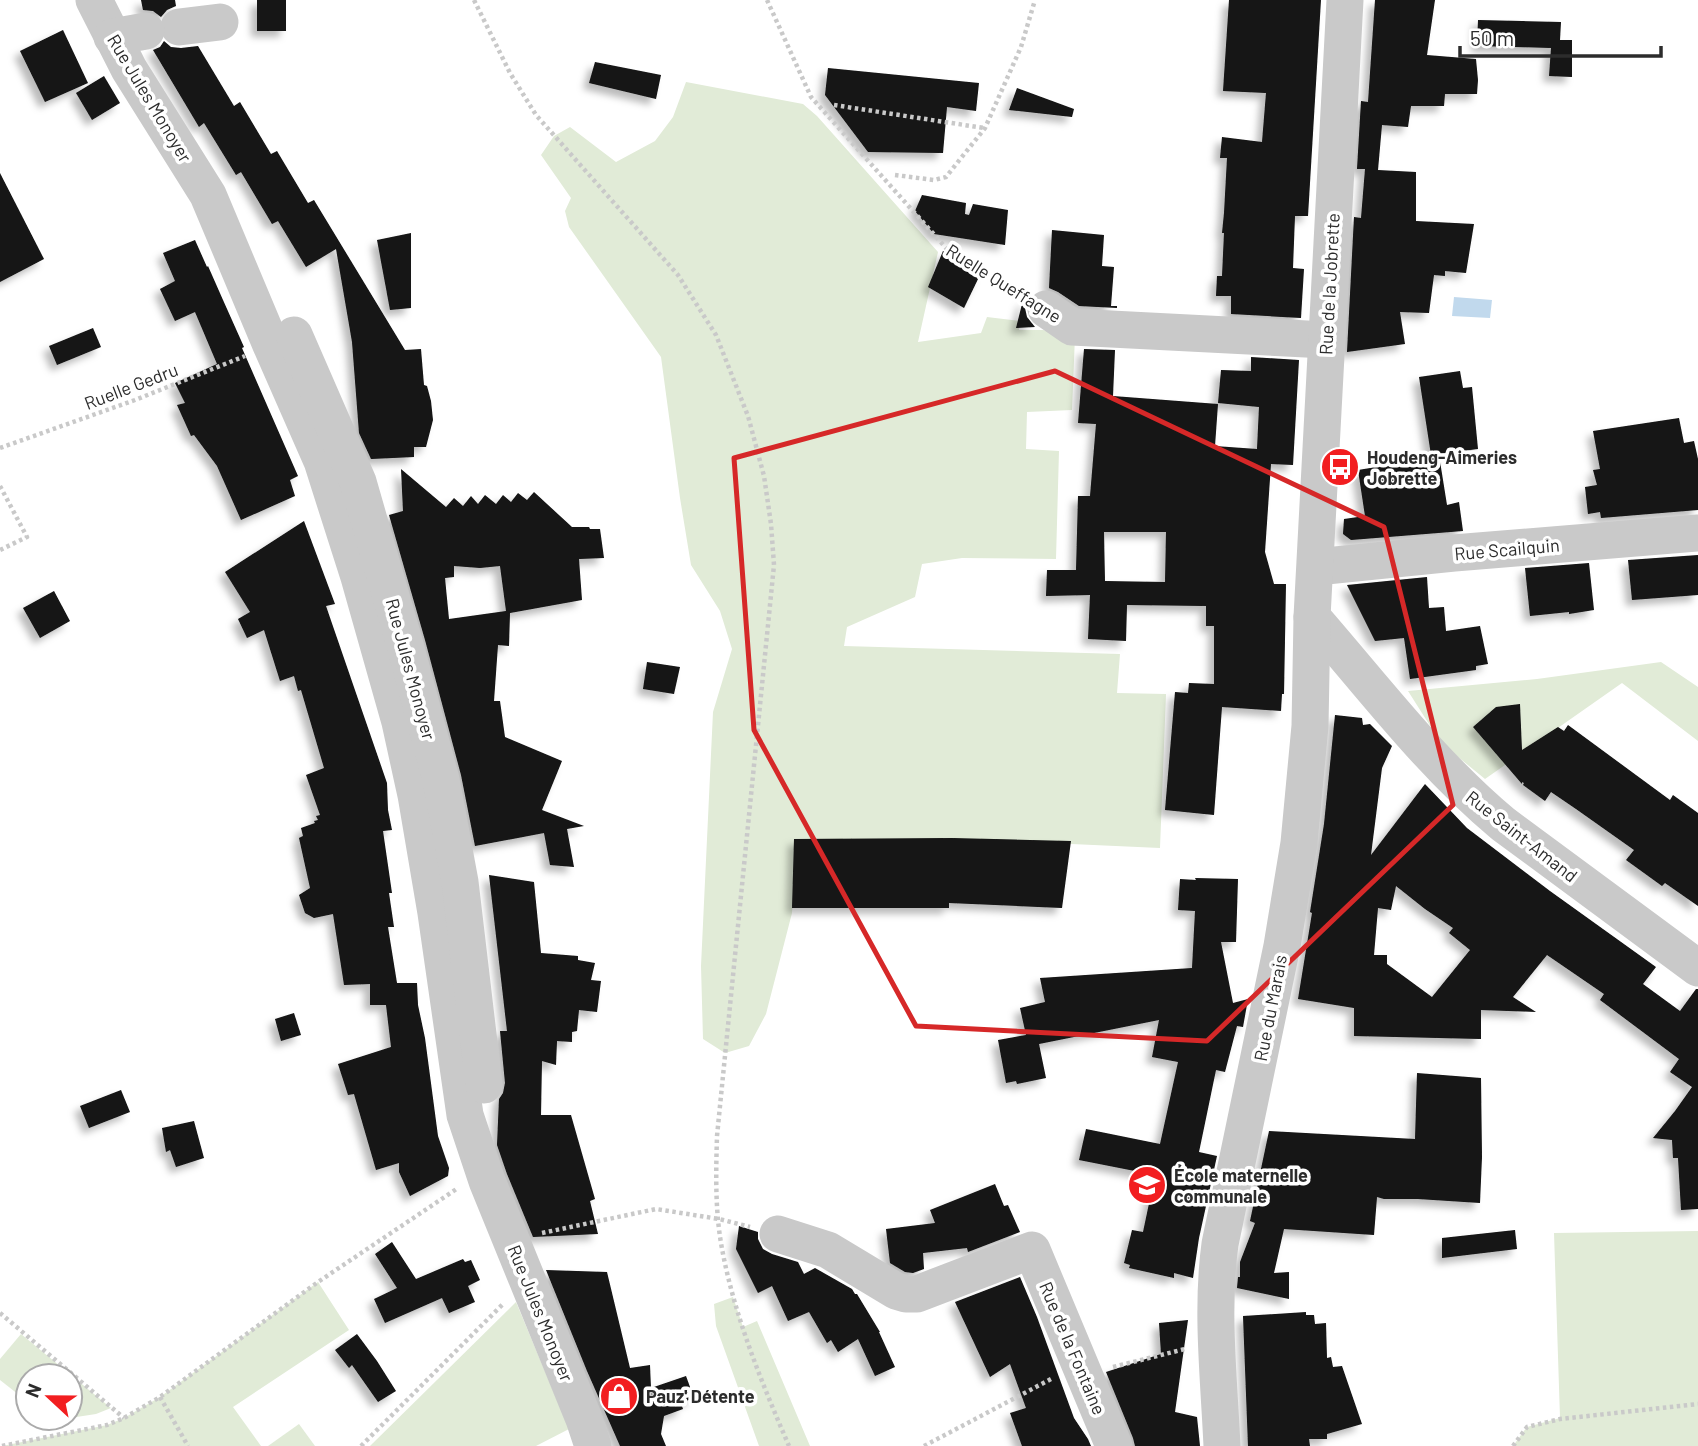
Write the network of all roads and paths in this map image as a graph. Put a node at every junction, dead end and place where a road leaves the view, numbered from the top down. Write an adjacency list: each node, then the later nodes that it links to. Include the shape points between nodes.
1 (94, 0): 7 (street, Rue Jules Monoyer)
2 (474, 0): 23 (path, via 536,115 678,275 716,335 748,416 764,476 774,565 717,1136)
3 (767, 0): 12 (path, Ruelle Queffagne, via 811,97 932,235 947,250)
4 (1035, 0): 9 (path, via 1021,47)
5 (1345, 0): 13 (street, Rue de la Jobrette)
6 (220, 22): 7 (street)
7 (146, 32): 11 (street, Rue Jules Monoyer, via 129,69)
8 (834, 105): 9 (path)
9 (985, 128): 10 (path, via 946,177)
10 (894, 175)
11 (208, 195): 14 (street, Rue Jules Monoyer); 22 (street, Rue Jules Monoyer, via 276,296 358,482 392,596 441,780 460,882 485,1086)
12 (1046, 309): 13 (street, Ruelle Queffagne, via 1072,327)
13 (1326, 340): 19 (street, Rue de la Jobrette)
14 (271, 345): 15 (path, Ruelle Gedru); 22 (street, Rue Jules Monoyer, via 322,461 400,722 436,913 465,1115)
15 (0, 448)
16 (0, 486): 18 (path, via 27,537)
17 (1698, 533): 19 (street, Rue Scailquin)
18 (0, 550)
19 (1316, 567): 20 (street, Rue du Marais)
20 (1312, 617): 21 (street, Rue Saint-Amand, via 1407,730 1478,804); 28 (street, Rue du Marais, via 1310,726 1298,843 1277,977 1220,1244)
21 (1698, 968)
22 (485, 1175): 25 (street, Rue Jules Monoyer); 30 (path, via 318,1282)
23 (719, 1219): 25 (path, via 656,1209); 37 (path, via 736,1307)
24 (778, 1234): 29 (street, Rue de la Fontaine, via 828,1250 906,1294 917,1294 1032,1250)
25 (511, 1239): 26 (street, Rue Jules Monoyer)
26 (527, 1280): 35 (path); 36 (street, Rue Jules Monoyer)
27 (0, 1313): 32 (path)
28 (1217, 1341): 29 (path); 40 (street, Rue du Marais)
29 (1092, 1368): 38 (path, via 1057,1376); 39 (street, Rue de la Fontaine)
30 (160, 1397): 32 (path); 34 (path)
31 (1698, 1404): 41 (path, via 1560,1419 1527,1427)
32 (124, 1418): 33 (path)
33 (2, 1446)
34 (188, 1446)
35 (361, 1446)
36 (593, 1446)
37 (789, 1446)
38 (924, 1446)
39 (1114, 1446)
40 (1222, 1446)
41 (1513, 1446)

